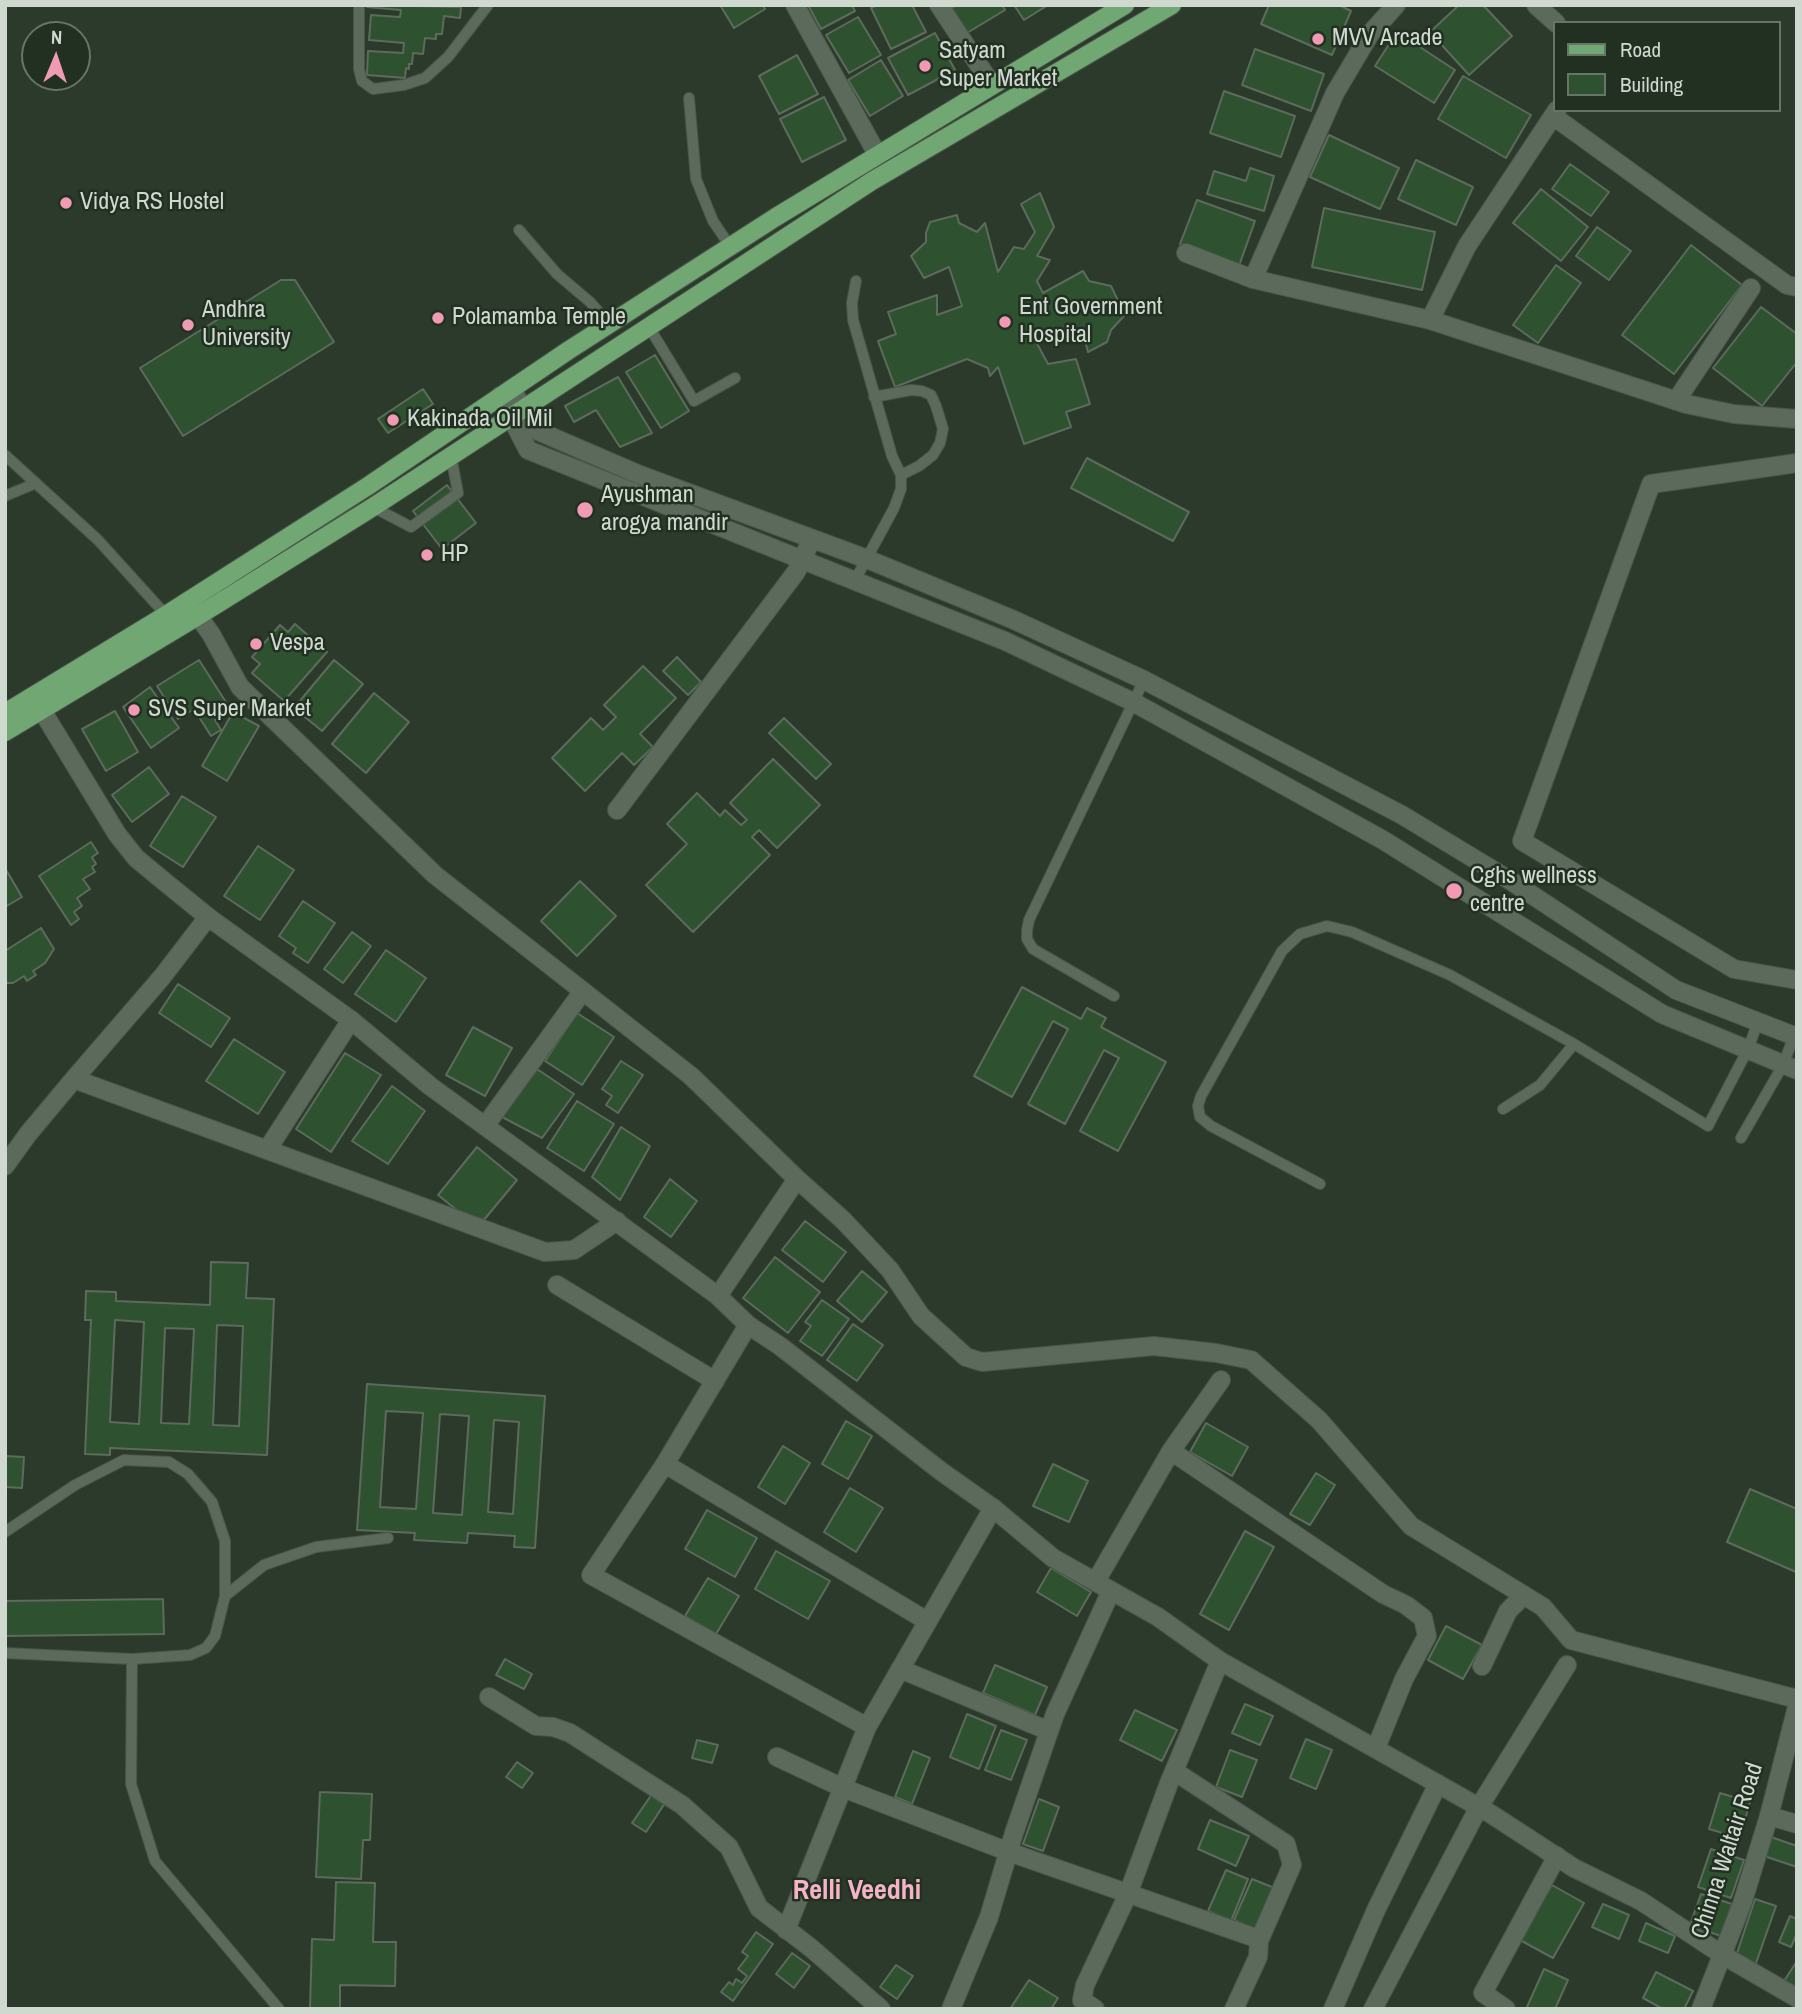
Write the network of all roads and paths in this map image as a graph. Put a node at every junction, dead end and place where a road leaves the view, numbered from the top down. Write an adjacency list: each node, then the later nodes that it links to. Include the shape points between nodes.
1 (359, 5): 2 (lane, via 359,69 362,80 373,89 425,78 448,57)
2 (488, 5)
3 (795, 5): 13 (street)
4 (939, 5): 10 (street)
5 (1125, 5): 10 (main road)
6 (1172, 5): 23 (main road, via 872,181)
7 (1396, 5): 17 (street, via 1370,34 1335,93)
8 (1536, 5): 9 (street)
9 (1554, 21)
10 (992, 85): 13 (main road)
11 (689, 98): 15 (lane, via 696,179 713,221)
12 (1555, 113): 19 (street, via 1787,285); 21 (street, via 1467,246)
13 (877, 155): 15 (main road)
14 (519, 230): 22 (lane)
15 (730, 246): 22 (main road)
16 (1186, 253): 17 (street)
17 (1253, 279): 21 (street)
18 (856, 281): 26 (lane, via 853,320)
19 (1797, 287)
20 (1751, 288): 27 (street)
21 (1430, 320): 27 (street)
22 (609, 324): 25 (main road)
23 (649, 327): 24 (lane, via 694,401); 28 (main road)
24 (735, 378)
25 (506, 393): 28 (street); 43 (main road)
26 (874, 397): 34 (lane); 34 (lane, via 922,391 932,395 936,406 943,429 940,443 933,455)
27 (1676, 401): 29 (street, via 1734,414)
28 (517, 412): 31 (main road); 33 (street, via 538,430); 36 (street, via 528,450)
29 (1797, 419)
30 (5, 455): 35 (lane)
31 (451, 456): 38 (main road); 38 (lane, via 458,493 411,527)
32 (1797, 463): 52 (street, via 1651,484 1522,841 1734,969)
33 (640, 475): 36 (street); 39 (street)
34 (901, 475): 41 (lane, via 894,508)
35 (36, 483): 37 (lane); 43 (lane, via 98,540)
36 (631, 492): 40 (street)
37 (5, 496)
38 (373, 507): 44 (main road)
39 (812, 539): 40 (street); 41 (street)
40 (803, 559): 42 (street); 50 (street)
41 (867, 559): 42 (lane); 45 (street)
42 (854, 582): 46 (street, via 1005,641)
43 (166, 615): 47 (main road)
44 (198, 616): 47 (main road); 53 (street, via 240,687 435,875)
45 (1144, 680): 46 (lane); 56 (street, via 1402,815 1676,990)
46 (1133, 702): 54 (lane, via 1027,930 1033,949); 59 (street, via 1383,840 1662,1014)
47 (37, 703): 48 (main road); 49 (main road); 51 (street, via 136,858)
48 (9, 706)
49 (5, 732)
50 (617, 810)
51 (208, 916): 55 (street); 61 (street)
52 (1797, 980)
53 (583, 991): 63 (street); 67 (street, via 691,1076)
54 (1114, 996)
55 (351, 1020): 63 (street); 65 (street)
56 (1758, 1021): 57 (street); 59 (lane)
57 (1795, 1037): 60 (lane)
58 (1574, 1044): 59 (lane, via 1708,1126); 62 (lane, via 1540,1085); 68 (lane, via 1450,975 1352,932 1328,926 1300,934 1282,951 1198,1106 1200,1117 1211,1126)
59 (1748, 1049): 60 (street)
60 (1790, 1067): 64 (lane)
61 (74, 1079): 65 (street); 66 (street)
62 (1503, 1109)
63 (485, 1126): 69 (street)
64 (1741, 1138)
65 (267, 1150): 69 (street, via 545,1252 574,1250)
66 (5, 1166)
67 (796, 1179): 71 (street); 81 (street, via 843,1220 890,1270 921,1316 966,1357 982,1362 1154,1346 1251,1360 1320,1420 1411,1526)
68 (1320, 1184)
69 (617, 1221): 71 (street)
70 (557, 1285): 74 (street)
71 (718, 1296): 72 (street)
72 (748, 1325): 74 (street); 77 (street)
73 (1221, 1380): 75 (street)
74 (715, 1381): 76 (street)
75 (1171, 1451): 80 (street); 95 (street, via 1423,1618 1427,1636)
76 (665, 1464): 83 (street); 93 (street, via 591,1575)
77 (993, 1508): 80 (street, via 1053,1558); 83 (street)
78 (5, 1532): 82 (lane, via 75,1485 124,1460 169,1462 188,1474 212,1502 225,1541)
79 (388, 1538): 82 (lane, via 316,1547 264,1565)
80 (1103, 1586): 86 (street, via 1158,1617); 94 (street)
81 (1524, 1595): 88 (street, via 1508,1611); 91 (street, via 1543,1608 1572,1640)
82 (225, 1596): 85 (lane, via 215,1636 205,1648 190,1655)
83 (927, 1621): 89 (street)
84 (5, 1653): 85 (lane)
85 (132, 1659): 112 (lane, via 131,1784 155,1861)
86 (1220, 1661): 95 (street); 97 (street)
87 (1567, 1665): 100 (street)
88 (1482, 1666)
89 (900, 1670): 93 (street); 94 (street)
90 (489, 1697): 106 (street, via 536,1726 570,1734 682,1805 729,1847 759,1908)
91 (1797, 1699)
92 (1797, 1707): 101 (street, Chinna Waltair Road)
93 (867, 1727): 99 (street)
94 (1049, 1731): 103 (street)
95 (1376, 1748): 98 (street)
96 (777, 1757): 99 (street)
97 (1174, 1771): 105 (street); 107 (street, via 1286,1844 1292,1865)
98 (1438, 1784): 100 (street); 116 (street)
99 (843, 1788): 103 (street); 106 (street)
100 (1479, 1807): 104 (street); 117 (street)
101 (1769, 1816): 102 (street); 108 (street, Chinna Waltair Road)
102 (1797, 1824)
103 (1009, 1852): 105 (street); 114 (street, via 989,1917)
104 (1557, 1856): 108 (street, via 1642,1901); 110 (street)
105 (1128, 1894): 107 (street); 111 (street, via 1082,1993 1082,2000)
106 (786, 1930): 113 (street)
107 (1259, 1941): 115 (street, via 1258,1957)
108 (1721, 1954): 109 (street); 119 (street, Chinna Waltair Road)
109 (1797, 1998)
110 (1479, 2001): 118 (street)
111 (1091, 2008)
112 (279, 2009)
113 (881, 2009)
114 (951, 2009)
115 (1234, 2009)
116 (1333, 2009)
117 (1373, 2009)
118 (1506, 2009)
119 (1701, 2009)

